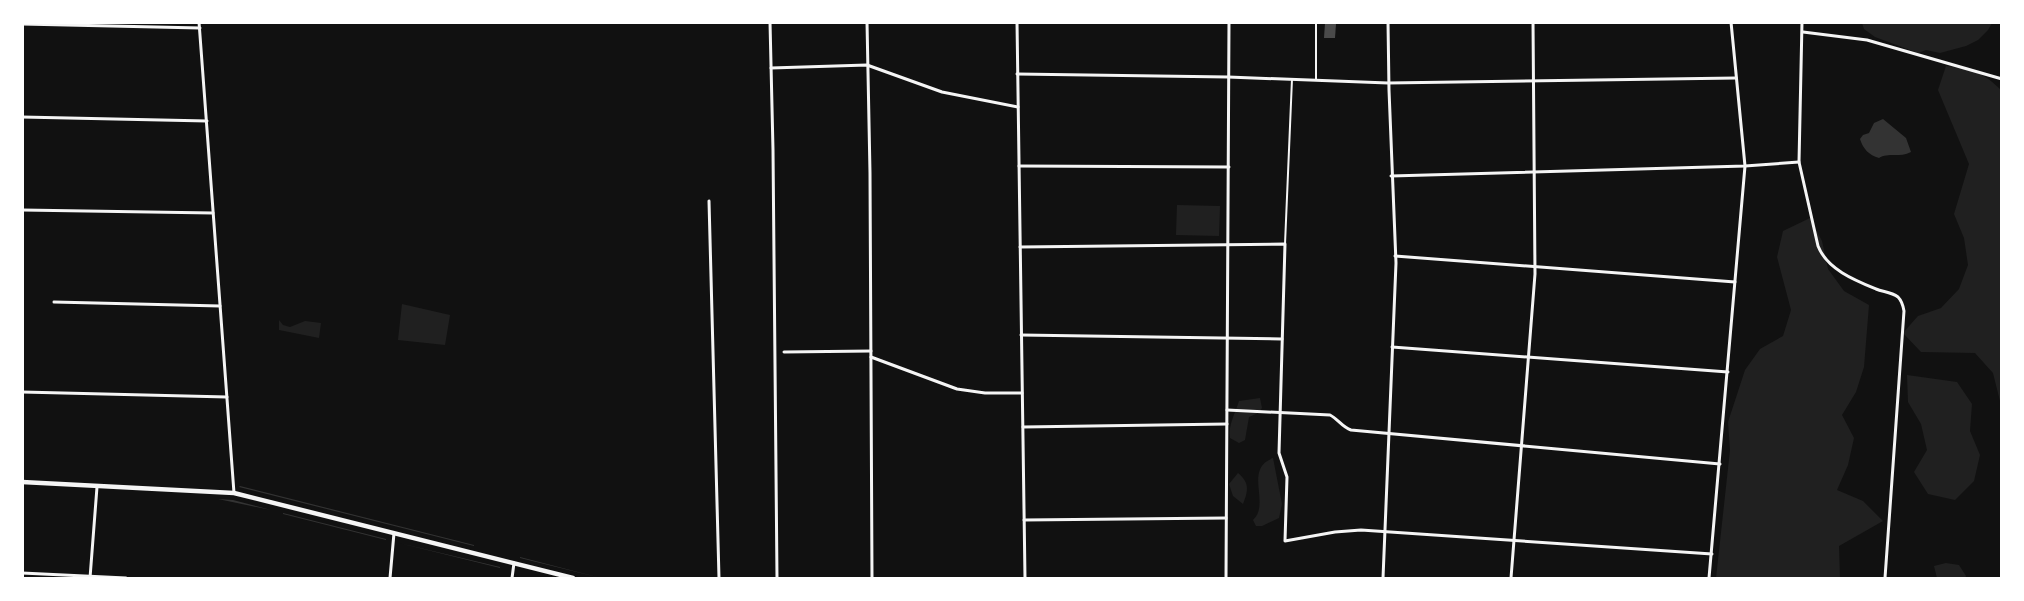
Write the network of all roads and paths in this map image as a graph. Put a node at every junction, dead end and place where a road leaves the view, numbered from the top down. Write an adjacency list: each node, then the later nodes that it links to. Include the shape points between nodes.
1 (200, 22): 12 (street)
2 (770, 22): 15 (street)
3 (866, 22): 14 (street)
4 (1017, 22): 16 (street)
5 (1229, 22): 17 (street)
6 (1316, 22): 21 (lane)
7 (1388, 22): 23 (street)
8 (1533, 22): 22 (street)
9 (1731, 22): 18 (street)
10 (1802, 22): 13 (street)
11 (22, 24): 12 (street)
12 (200, 28): 26 (street)
13 (1802, 32): 20 (street, via 1867,40); 27 (street)
14 (867, 65): 15 (street); 24 (street, via 942,92); 48 (street)
15 (771, 68): 80 (street)
16 (1017, 74): 17 (street); 24 (street)
17 (1228, 77): 19 (street); 30 (street)
18 (1736, 78): 22 (street); 29 (street)
19 (1292, 79): 21 (street); 36 (lane)
20 (2002, 79)
21 (1316, 80): 23 (street)
22 (1534, 80): 23 (street); 31 (street)
23 (1388, 83): 32 (street)
24 (1018, 107): 28 (street)
25 (22, 117): 26 (street)
26 (207, 121): 35 (street)
27 (1799, 162): 29 (street); 87 (street, via 1821,254 1837,269 1896,296 1903,304)
28 (1019, 166): 30 (street); 38 (street)
29 (1745, 166): 31 (street); 41 (street)
30 (1229, 167): 37 (street)
31 (1534, 172): 32 (street); 40 (street)
32 (1391, 176): 39 (street)
33 (709, 201): 79 (street)
34 (22, 210): 35 (street)
35 (214, 213): 43 (street)
36 (1285, 244): 37 (street); 46 (street)
37 (1228, 245): 38 (street); 45 (street)
38 (1020, 247): 44 (street)
39 (1395, 256): 40 (street); 47 (street)
40 (1535, 267): 41 (street); 51 (street)
41 (1735, 282): 52 (street)
42 (54, 302): 43 (street)
43 (220, 306): 55 (street)
44 (1021, 337): 45 (street); 54 (street)
45 (1227, 338): 46 (street); 56 (street)
46 (1282, 339): 57 (street)
47 (1392, 348): 51 (street); 60 (street)
48 (871, 351): 49 (street); 50 (street)
49 (784, 352)
50 (871, 357): 54 (street, via 957,389); 81 (street)
51 (1528, 358): 52 (street); 61 (street)
52 (1728, 372): 62 (street)
53 (22, 392): 55 (street)
54 (1022, 393): 59 (street)
55 (227, 398): 65 (street)
56 (1227, 410): 57 (street); 58 (street)
57 (1280, 412): 60 (street, via 1330,415 1345,428); 68 (street, via 1279,453 1286,477 1285,541 1348,530)
58 (1227, 424): 59 (street); 66 (street)
59 (1023, 427): 67 (street)
60 (1389, 433): 61 (street); 68 (street)
61 (1522, 445): 62 (street); 70 (street)
62 (1720, 464): 71 (street)
63 (22, 482): 64 (street)
64 (97, 487): 65 (street); 74 (street)
65 (234, 493): 69 (street)
66 (1226, 518): 67 (street); 83 (street)
67 (1024, 520): 82 (street)
68 (1385, 531): 70 (street); 84 (street)
69 (394, 532): 72 (street); 76 (street)
70 (1514, 540): 71 (street); 85 (street)
71 (1712, 554): 86 (street)
72 (514, 563): 77 (street); 78 (street)
73 (22, 573): 74 (street)
74 (90, 578): 75 (street)
75 (126, 578)
76 (390, 578)
77 (512, 578)
78 (573, 578)
79 (719, 578)
80 (777, 578)
81 (872, 578)
82 (1025, 578)
83 (1226, 578)
84 (1383, 578)
85 (1511, 578)
86 (1709, 578)
87 (1885, 578)

